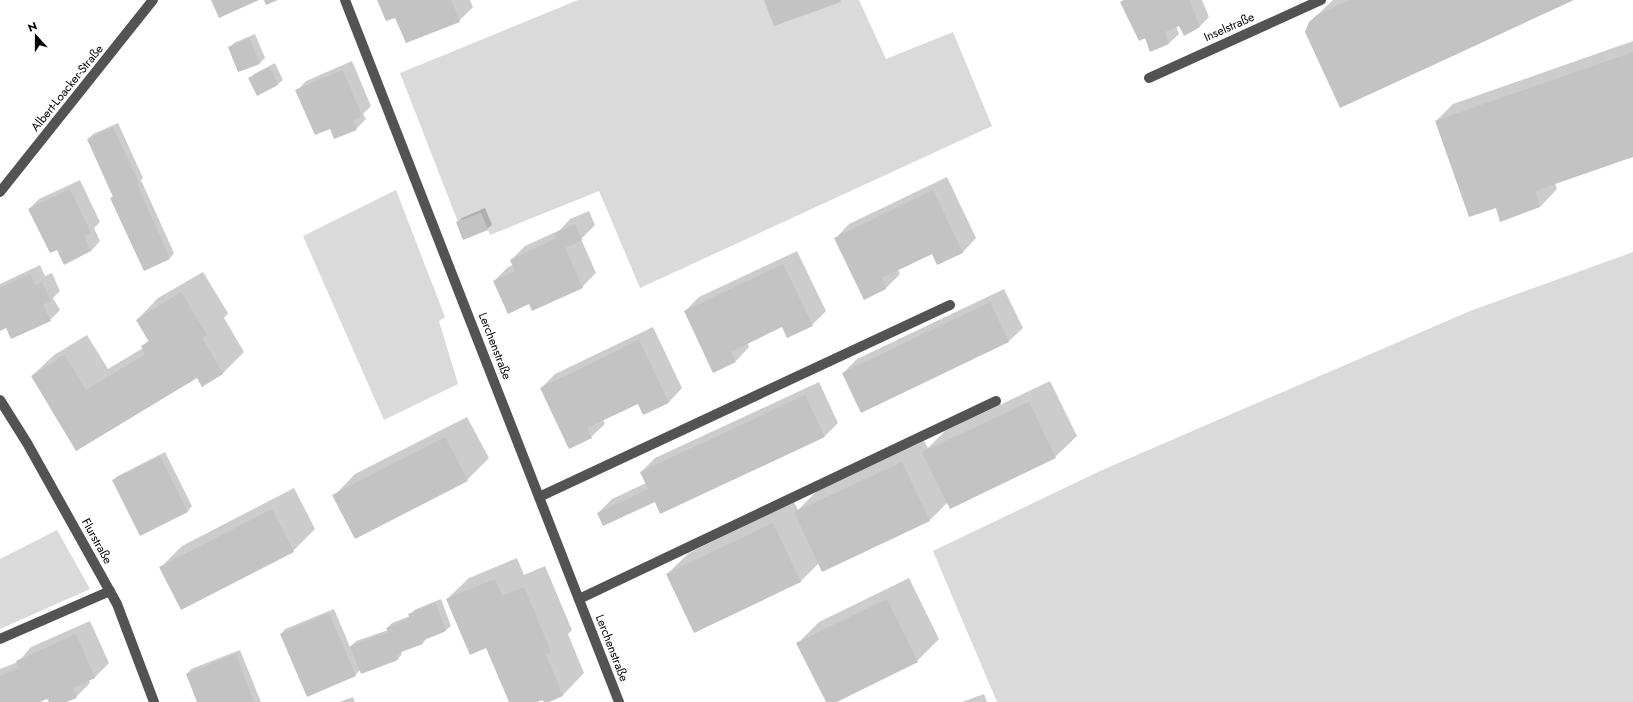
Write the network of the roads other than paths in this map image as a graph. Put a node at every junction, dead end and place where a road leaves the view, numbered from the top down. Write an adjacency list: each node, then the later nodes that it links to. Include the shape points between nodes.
1 (153, 0): 5 (street, Albert-Loacker-Straße)
2 (345, 0): 9 (street, Lerchenstraße)
3 (1321, 0): 4 (street, Inselstraße)
4 (1149, 78)
5 (0, 192)
6 (950, 305): 9 (street)
7 (0, 400): 10 (street, Flurstraße)
8 (996, 401): 11 (street)
9 (539, 497): 11 (street, Lerchenstraße)
10 (110, 591): 12 (street); 13 (street, Flurstraße)
11 (579, 599): 14 (street, Lerchenstraße)
12 (0, 639)
13 (154, 702)
14 (618, 702)

